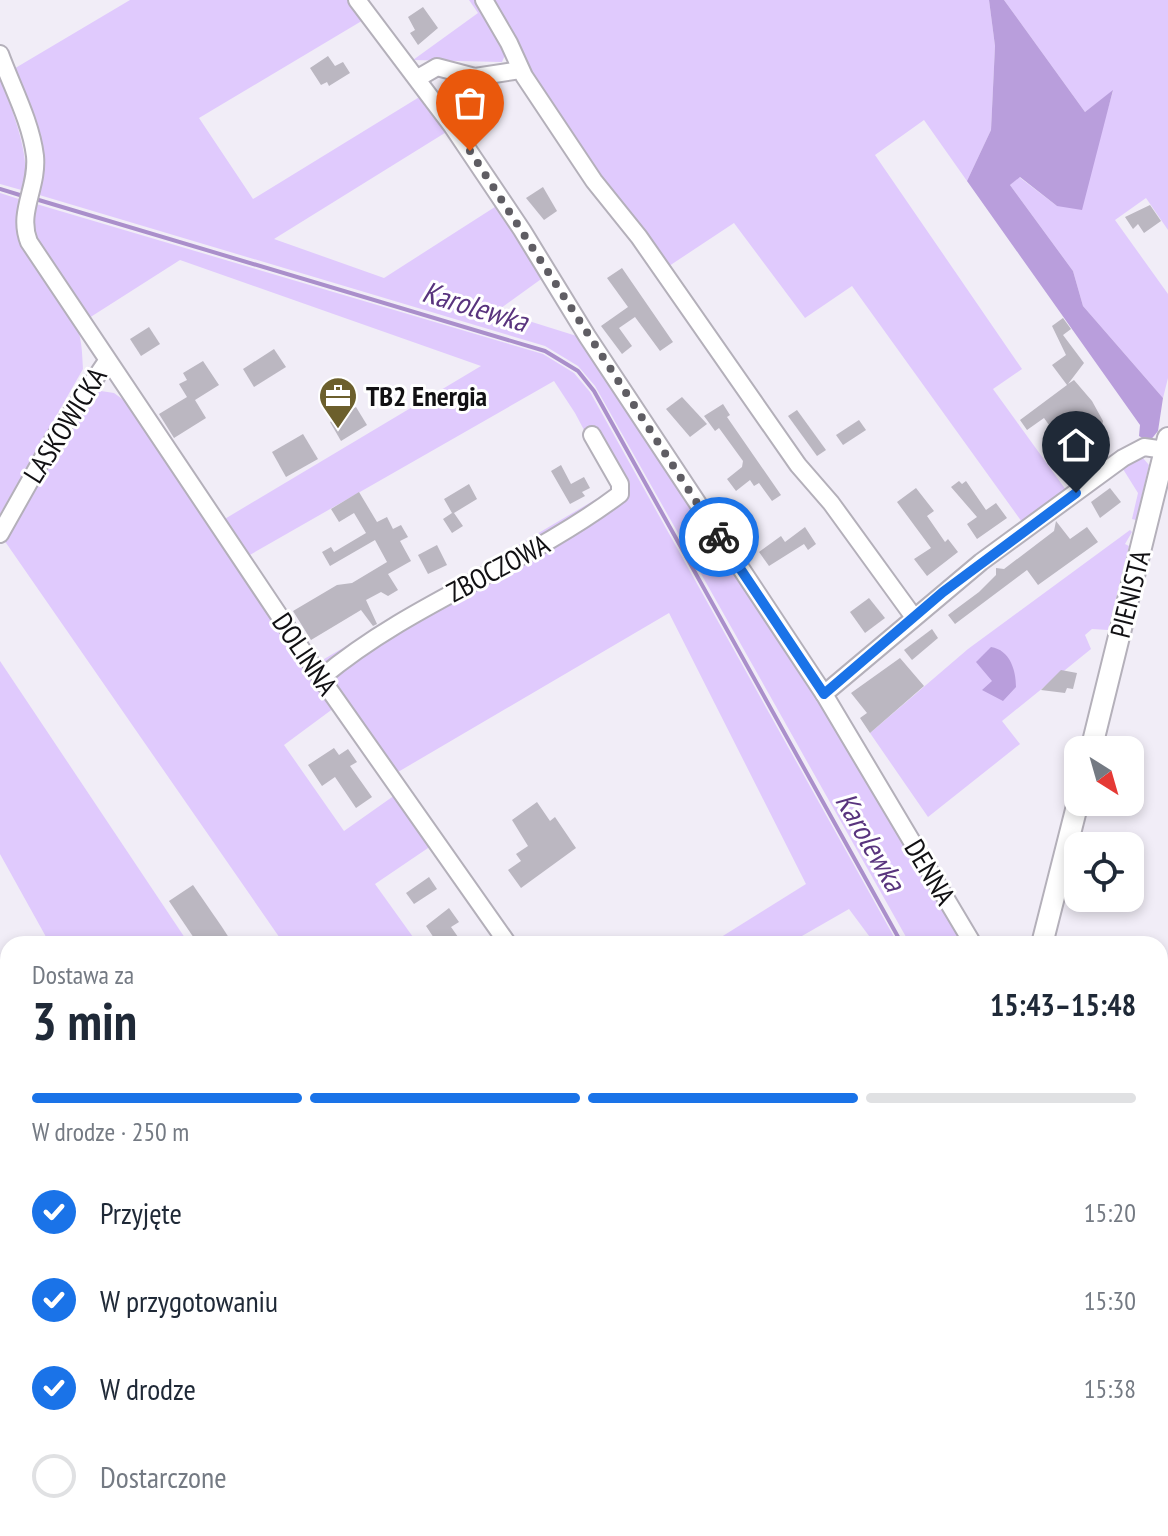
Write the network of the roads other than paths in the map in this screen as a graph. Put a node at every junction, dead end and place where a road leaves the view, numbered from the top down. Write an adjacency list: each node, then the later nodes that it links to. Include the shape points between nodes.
1 (357, 0): 5 (street, DENNA)
2 (484, 0): 4 (street)
3 (0, 54): 6 (street, LASKOWICKA, via 34,153 34,183 23,228)
4 (520, 70): 5 (street, via 475,77 437,67); 10 (street, via 798,465)
5 (418, 78): 12 (street, DENNA)
6 (107, 361): 9 (street, LASKOWICKA, via 53,440); 11 (street, DOLINNA)
7 (592, 435): 11 (street, ZBOCZOWA, via 620,484 620,494 570,530 359,646)
8 (1166, 444): 10 (street, via 1134,451); 13 (street, PIENISTA)
9 (0, 534)
10 (913, 616): 12 (street)
11 (321, 678): 15 (street, DOLINNA)
12 (824, 694): 16 (street, DENNA)
13 (1094, 736)
14 (1074, 816): 17 (street)
15 (502, 936)
16 (968, 936)
17 (1044, 936)

